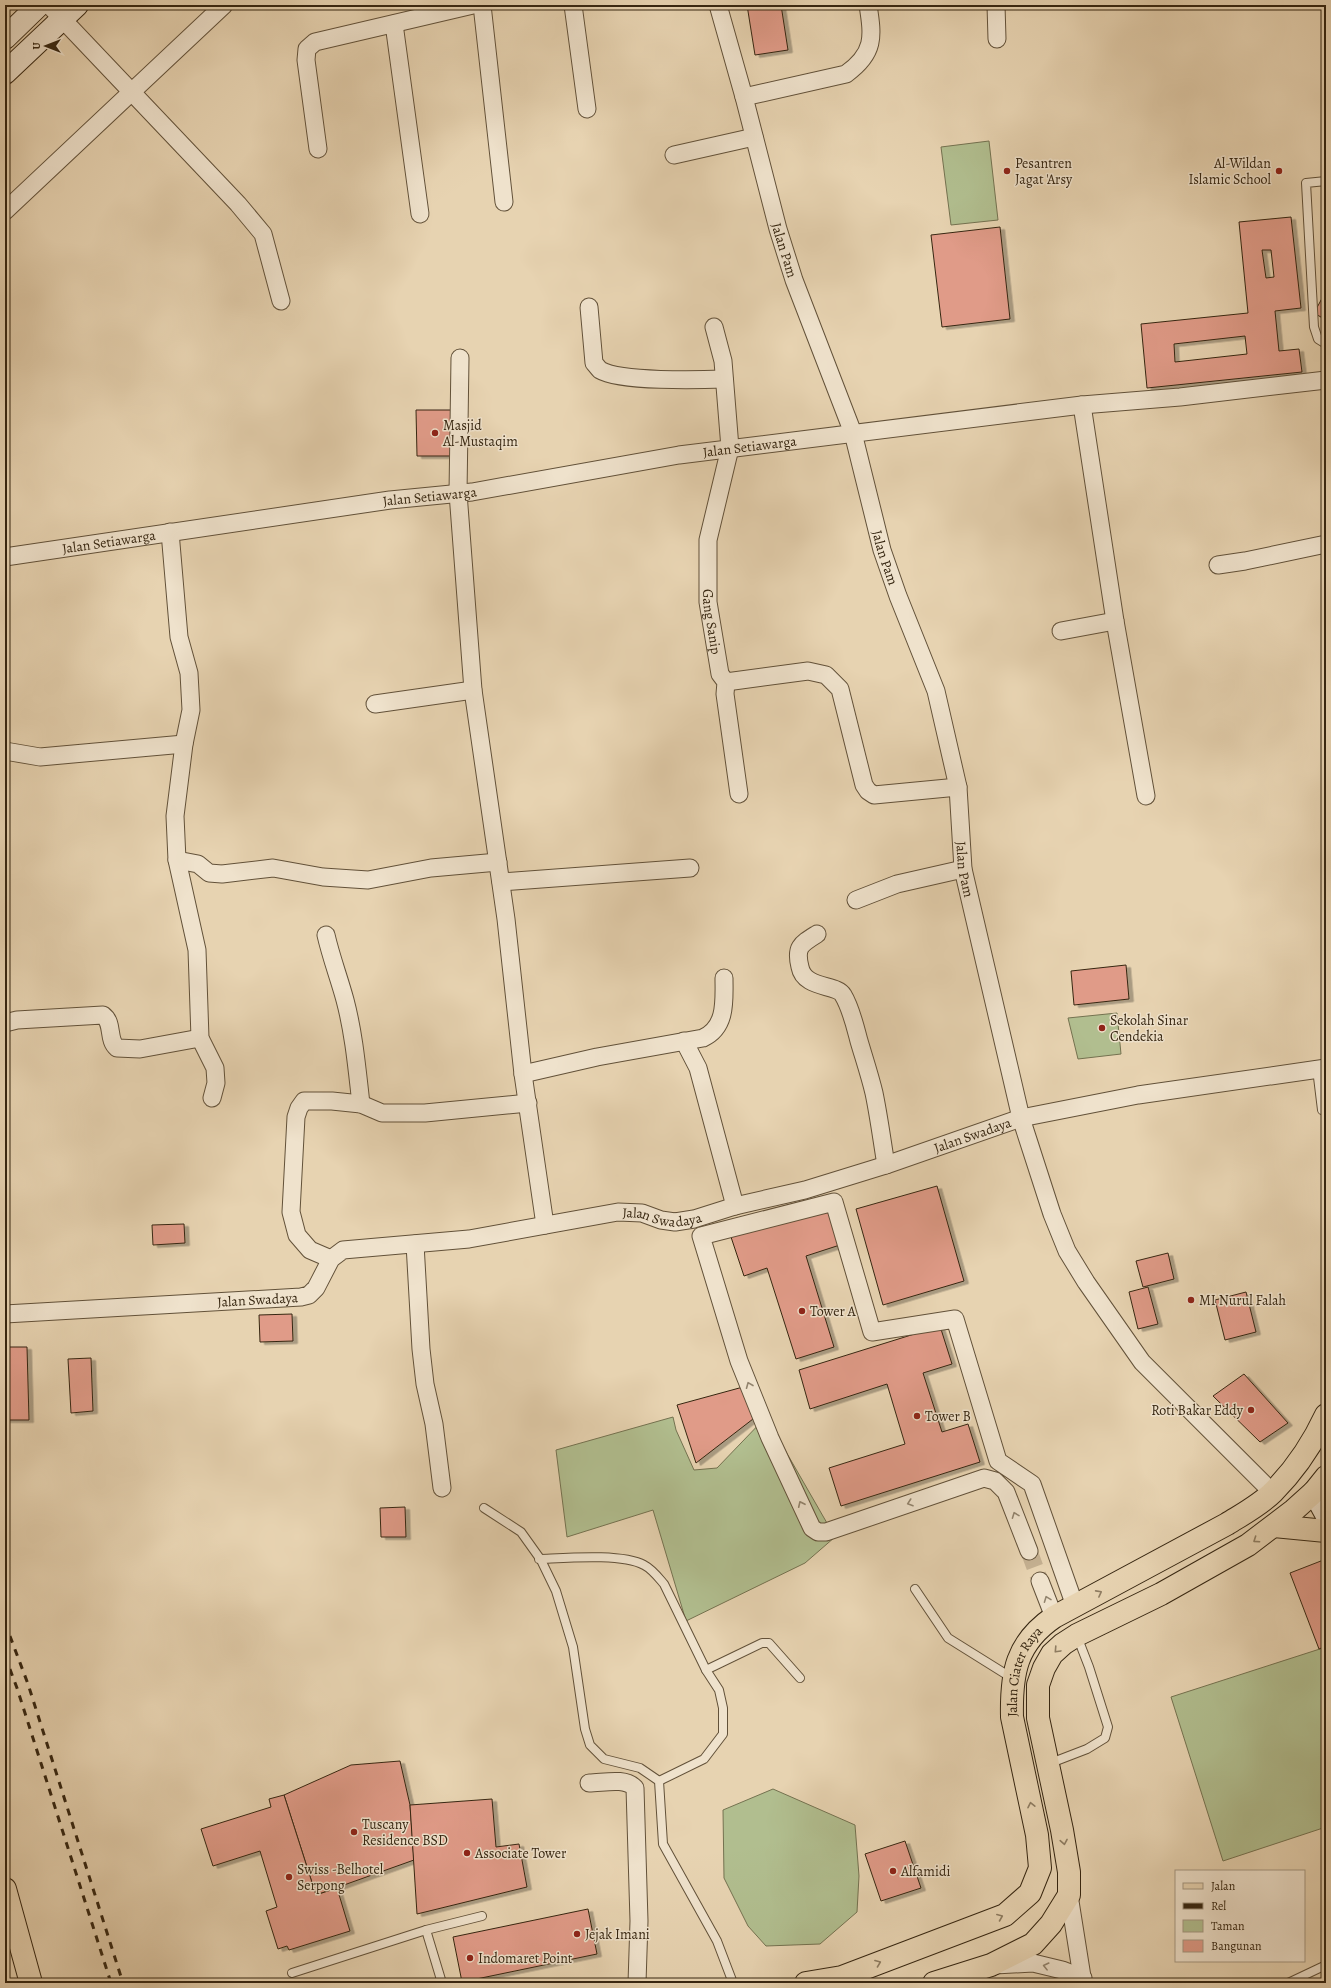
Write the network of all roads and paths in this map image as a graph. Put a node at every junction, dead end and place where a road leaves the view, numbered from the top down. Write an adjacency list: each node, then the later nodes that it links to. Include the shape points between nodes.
1 (224, 5): 13 (street)
2 (473, 5): 9 (street)
3 (482, 5): 20 (street)
4 (573, 5): 15 (street)
5 (718, 5): 14 (street, Jalan Pam)
6 (868, 5): 14 (street, via 872,35 869,50 859,65 846,74)
7 (996, 5): 11 (street)
8 (47, 8): 10 (street); 12 (street); 13 (street)
9 (394, 24): 17 (street, via 315,42 307,49 306,60); 22 (street)
10 (5, 38)
11 (997, 39)
12 (5, 73)
13 (130, 92): 21 (street); 23 (street, via 263,234)
14 (744, 97): 16 (street, Jalan Pam)
15 (587, 109)
16 (754, 137): 18 (street); 31 (street, Jalan Pam, via 794,280)
17 (318, 149)
18 (674, 155)
19 (1326, 181): 26 (lane, via 1306,183 1314,327 1318,339)
20 (504, 202)
21 (5, 211)
22 (420, 214)
23 (281, 301)
24 (589, 307): 28 (street, via 594,363 600,370 619,376 677,380)
25 (714, 327): 28 (street, Gang Sanip, via 723,361)
26 (1326, 344)
27 (460, 358): 33 (street)
28 (724, 379): 32 (street, Gang Sanip)
29 (1326, 380): 30 (street, Jalan Setiawarga, via 1180,398)
30 (1082, 405): 31 (street, Jalan Setiawarga); 38 (street)
31 (853, 433): 32 (street, Jalan Setiawarga); 45 (street, Jalan Pam, via 882,550 936,691)
32 (730, 448): 33 (street, Jalan Setiawarga); 40 (street, Gang Sanip, via 708,540 708,602 720,674)
33 (458, 493): 34 (street, Jalan Setiawarga, via 390,500); 41 (street)
34 (170, 532): 36 (street, Jalan Setiawarga); 43 (street, via 179,637 189,673 191,710)
35 (1326, 544): 37 (street)
36 (5, 557)
37 (1218, 564)
38 (1115, 621): 39 (street); 47 (street)
39 (1061, 631)
40 (726, 682): 45 (street, via 808,671 826,675 840,689 864,785 868,791 874,795); 46 (street, Gang Sanip, via 725,694)
41 (473, 690): 42 (street); 49 (street)
42 (375, 704)
43 (184, 744): 44 (street, via 40,757); 48 (street, via 175,816)
44 (5, 751)
45 (958, 787): 51 (street, Jalan Pam)
46 (739, 794)
47 (1146, 796)
48 (177, 860): 49 (street, via 198,864 209,873 222,874 273,868 323,877 368,880 431,868); 58 (street, via 197,950)
49 (498, 862): 52 (street)
50 (690, 868): 52 (street)
51 (963, 869): 53 (street, via 897,884); 66 (street, Jalan Pam)
52 (501, 882): 61 (street)
53 (856, 900)
54 (817, 934): 67 (street, via 801,944 798,952 800,968 809,980 842,994 853,1020 874,1094)
55 (326, 935): 64 (street, via 345,1000 356,1055)
56 (724, 978): 59 (street, via 724,1006 717,1026 711,1035)
57 (5, 1023): 58 (street, via 17,1020 103,1015 109,1022 112,1042 117,1048 140,1050)
58 (200, 1038): 62 (street, via 215,1068 216,1083)
59 (684, 1041): 61 (street); 68 (street, via 698,1068)
60 (1322, 1068): 65 (lane, via 1322,1110); 66 (street, Jalan Swadaya, via 1138,1095)
61 (523, 1074): 63 (street)
62 (212, 1098)
63 (528, 1103): 64 (street, via 425,1113 382,1113); 69 (street)
64 (361, 1104): 71 (street, via 304,1101 296,1117 291,1212 297,1235 310,1250)
65 (1326, 1109)
66 (1021, 1118): 67 (street, Jalan Swadaya); 76 (street, Jalan Pam, via 1052,1214 1067,1251 1086,1282 1142,1362)
67 (886, 1165): 68 (street, Jalan Swadaya, via 805,1190)
68 (735, 1206): 69 (street, Jalan Swadaya, via 675,1222 642,1213 618,1212)
69 (545, 1225): 70 (street, Jalan Swadaya, via 469,1239)
70 (415, 1244): 71 (street, Jalan Swadaya, via 343,1250); 75 (street, via 421,1349)
71 (331, 1259): 72 (street, Jalan Swadaya, via 316,1288 309,1295 301,1297)
72 (5, 1314)
73 (1326, 1415): 76 (main road, Jalan Ciater Raya, via 1302,1458)
74 (1320, 1484): 78 (street); 79 (main road, Jalan Ciater Raya)
75 (442, 1488)
76 (1272, 1493): 85 (main road, Jalan Ciater Raya, one-way to 76, via 1227,1524)
77 (484, 1508): 82 (lane, via 521,1532)
78 (1326, 1514)
79 (1274, 1526): 80 (main road); 87 (main road, Jalan Ciater Raya, one-way to 87, via 1248,1545 1161,1594)
80 (1326, 1531)
81 (1029, 1551): 85 (street, one-way to 85, via 1006,1492 995,1481 984,1478 826,1532 818,1532 812,1528 770,1438 739,1361 701,1236 834,1202 872,1332 955,1319 998,1460 1032,1484)
82 (539, 1558): 88 (lane, via 599,1557 643,1564 664,1584); 92 (lane, via 556,1591 573,1647 585,1729 590,1745 604,1759 640,1768)
83 (1040, 1580): 86 (street, one-way to 83)
84 (915, 1589): 90 (lane, via 948,1638)
85 (1075, 1606): 86 (main road, Jalan Ciater Raya)
86 (1054, 1617): 90 (main road, Jalan Ciater Raya, via 1033,1634 1024,1647 1016,1663)
87 (1077, 1635): 91 (main road, Jalan Ciater Raya, one-way to 91, via 1052,1654 1038,1685 1038,1718); 91 (lane, via 1108,1726 1105,1738 1087,1749)
88 (706, 1670): 89 (lane, via 762,1643 769,1643); 92 (lane, via 719,1690 723,1708 723,1734 704,1760)
89 (800, 1678)
90 (1013, 1679): 107 (main road, Jalan Ciater Raya, one-way to 90, via 842,1977 1006,1915 1030,1893 1040,1868 1037,1835 1012,1717)
91 (1048, 1764): 95 (main road, Jalan Ciater Raya, one-way to 95, via 1066,1853)
92 (659, 1781): 106 (lane, via 663,1844 717,1941)
93 (589, 1783): 105 (street, via 623,1782 630,1783 635,1788 639,1921)
94 (5, 1889): 103 (main road)
95 (1069, 1895): 99 (main road, via 1051,1924 1033,1944); 102 (street)
96 (482, 1916): 98 (lane)
97 (5, 1917): 103 (main road)
98 (426, 1930): 101 (lane); 104 (lane)
99 (991, 1965): 102 (street, one-way to 99, via 1062,1970 1033,1963); 108 (main road)
100 (1326, 1965): 109 (lane)
101 (292, 1973)
102 (1083, 1981)
103 (31, 1983)
104 (442, 1983)
105 (636, 1983)
106 (733, 1983)
107 (806, 1983)
108 (934, 1983)
109 (1288, 1983)

